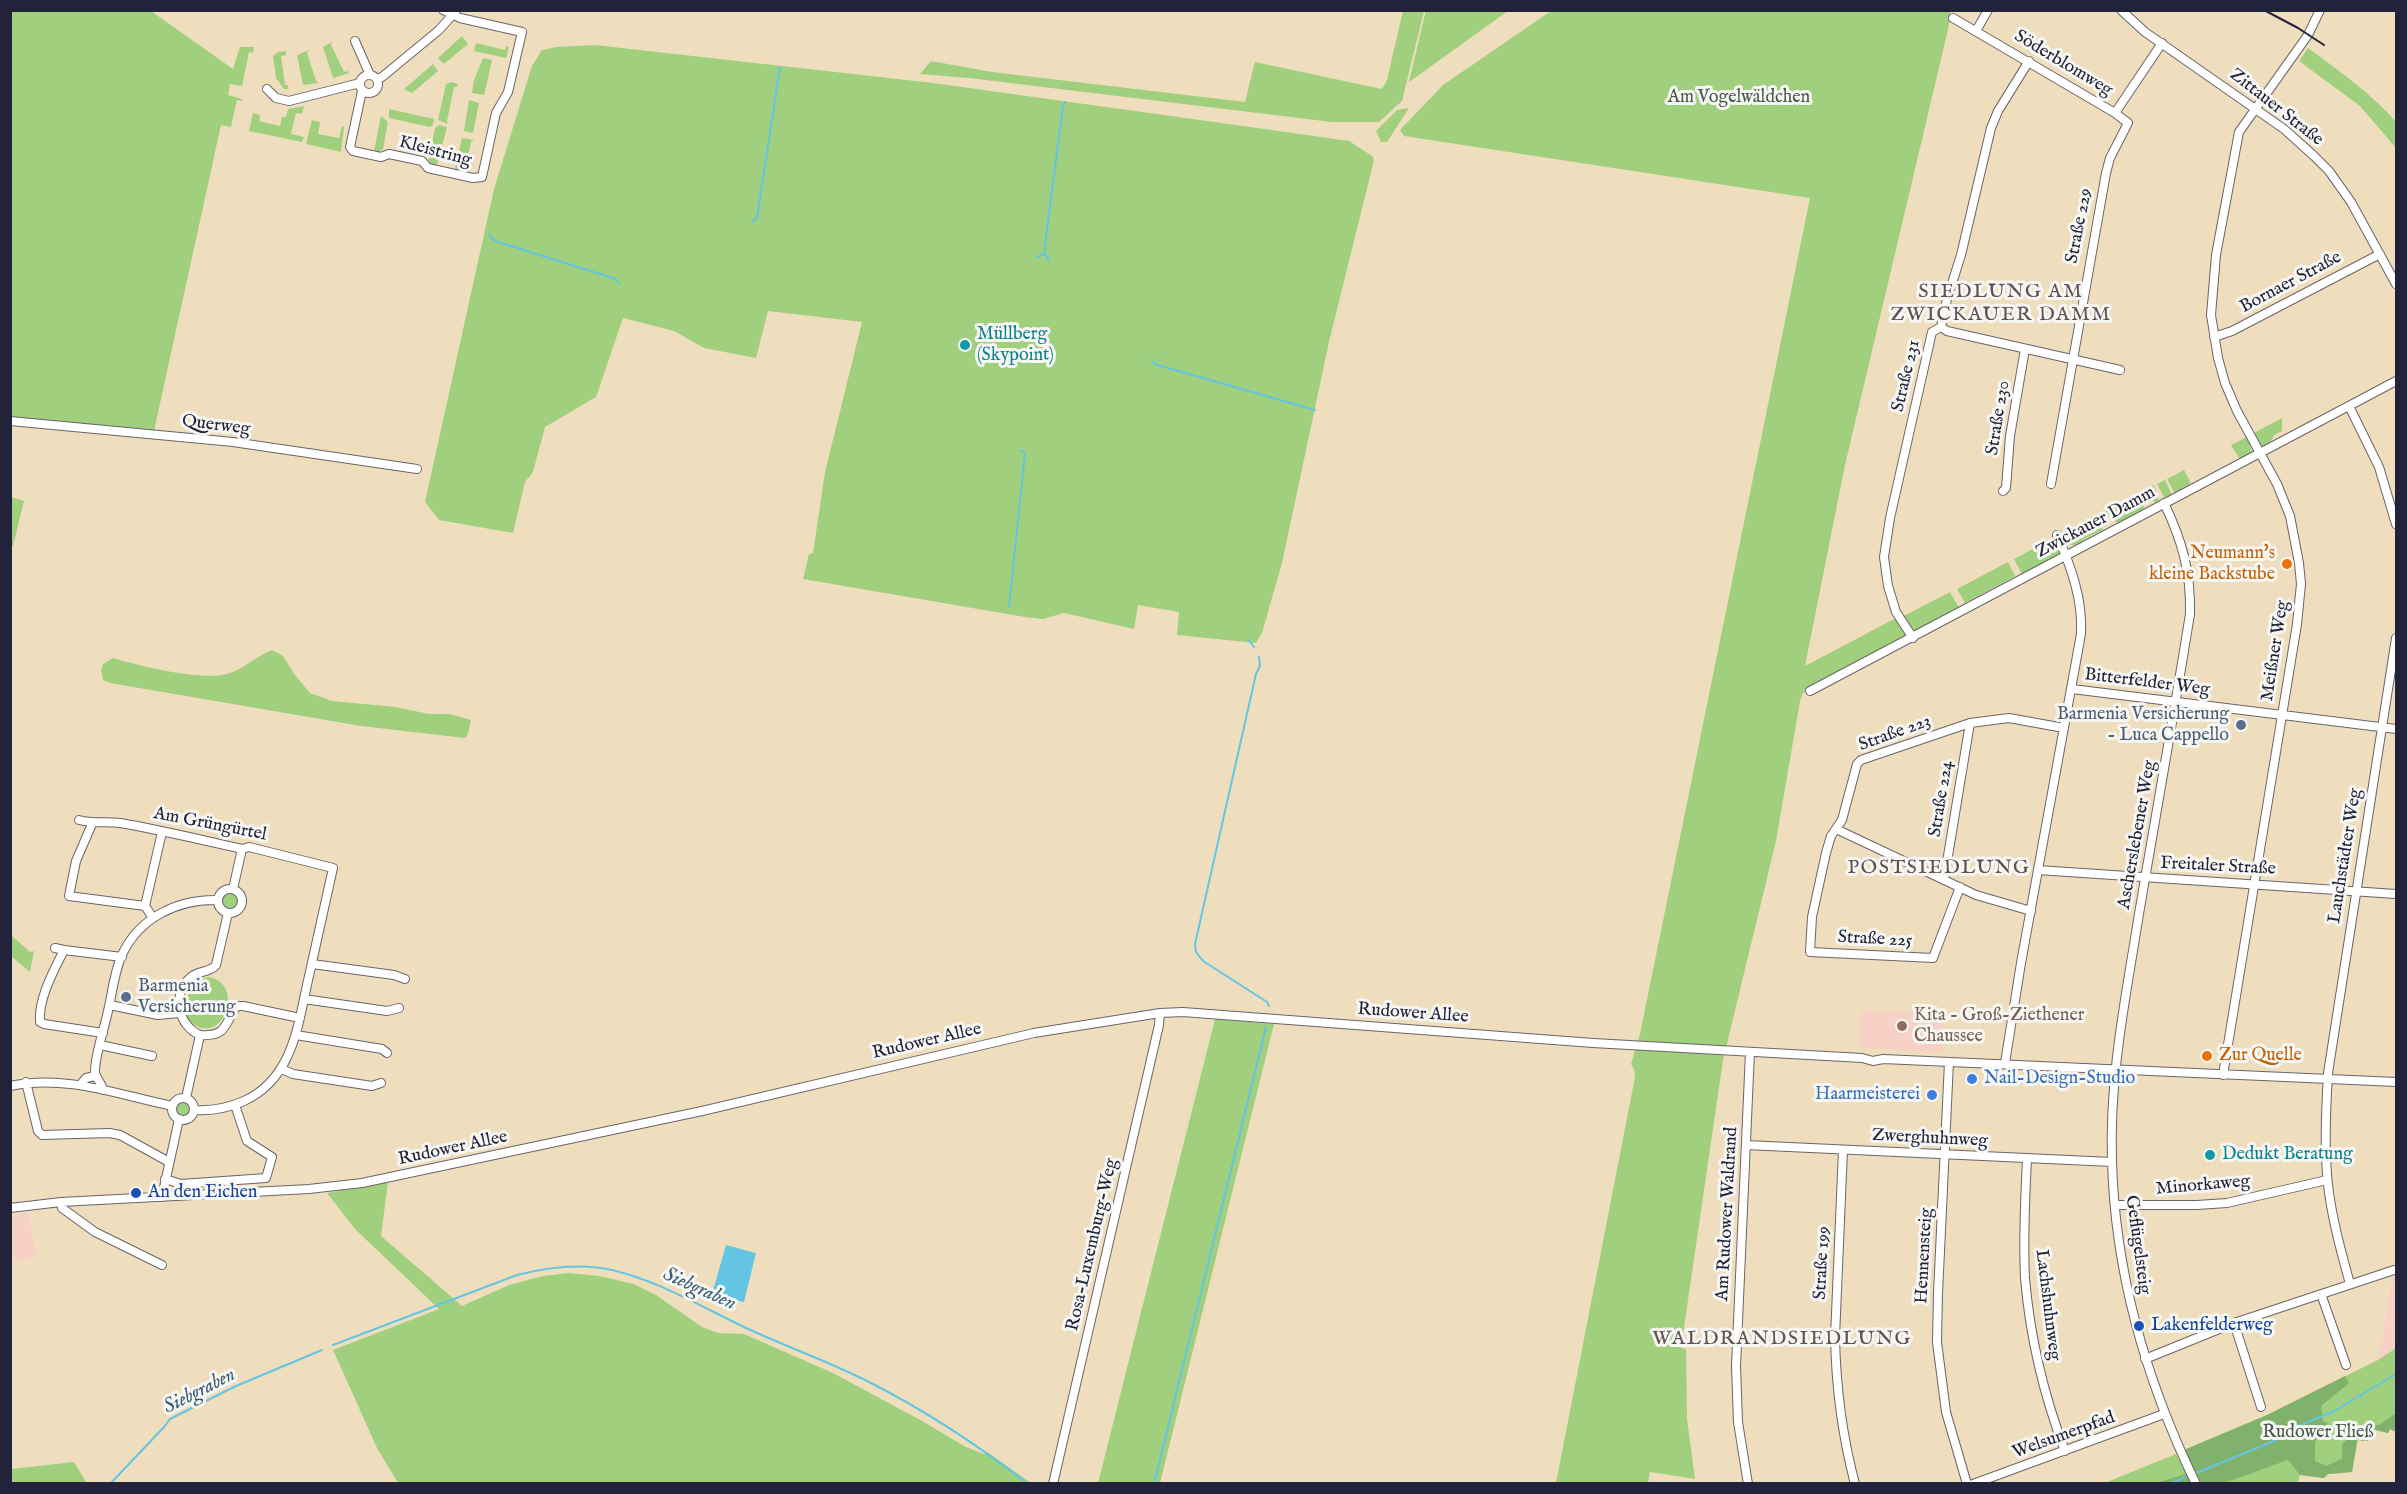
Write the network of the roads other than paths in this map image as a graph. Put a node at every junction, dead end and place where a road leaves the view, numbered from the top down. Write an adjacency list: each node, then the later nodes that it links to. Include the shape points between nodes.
1 (443, 10): 5 (street, Kleistring)
2 (1988, 10): 7 (street)
3 (2121, 10): 9 (street, Zittauer Straße)
4 (2320, 10): 14 (street, Meißner Weg, via 2308,35)
5 (454, 13): 11 (street, via 382,77); 12 (street, Kleistring, via 465,20 522,32 508,92 496,113 482,177 428,168 422,161 389,154 381,157 353,151 350,147)
6 (1953, 18): 7 (street, Söderblomweg)
7 (1976, 31): 10 (street, Söderblomweg)
8 (355, 41): 11 (street)
9 (2162, 43): 14 (street, Zittauer Straße); 15 (street)
10 (2029, 61): 15 (street, Söderblomweg); 19 (street, Straße 231, via 1991,128)
11 (373, 77): 12 (street, via 363,77); 12 (street, via 378,86 375,92 368,94)
12 (361, 87): 13 (street, via 289,101 276,98)
13 (267, 89)
14 (2255, 109): 17 (street, Zittauer Straße, via 2300,141 2329,171 2351,201); 20 (street, Meißner Weg, via 2239,132 2216,255 2211,315)
15 (2115, 113): 16 (street, Söderblomweg)
16 (2126, 120): 22 (street, Straße 229, via 2127,127 2106,172)
17 (2380, 254): 18 (street, Zittauer Straße); 20 (street, Bornaer Straße)
18 (2397, 284)
19 (1941, 327): 21 (street, via 1947,332); 35 (street, Straße 231, via 1932,332 1884,557 1896,612)
20 (2214, 337): 27 (street, Meißner Weg, via 2225,383)
21 (2025, 349): 22 (street); 30 (street, Straße 230)
22 (2072, 359): 23 (street); 29 (street, Straße 229)
23 (2120, 370)
24 (2397, 381): 25 (street, Zwickauer Damm)
25 (2349, 406): 27 (street, Zwickauer Damm); 32 (street, via 2379,467)
26 (10, 421): 28 (street, Querweg, via 233,442)
27 (2259, 453): 31 (street, Zwickauer Damm); 40 (street, Meißner Weg, via 2290,516 2299,563 2299,609)
28 (417, 469)
29 (2051, 484)
30 (2003, 491)
31 (2164, 503): 34 (street, Zwickauer Damm); 39 (street, Ascherslebener Weg, via 2182,544 2191,591)
32 (2397, 524)
33 (2057, 535): 34 (street)
34 (2066, 555): 35 (street, Zwickauer Damm); 37 (street, via 2077,589 2082,625)
35 (1913, 638): 38 (street, Zwickauer Damm)
36 (2397, 638): 43 (street, Lauchstädter Weg)
37 (2072, 688): 39 (street, Bitterfelder Weg); 42 (street)
38 (1810, 691)
39 (2176, 702): 40 (street, Bitterfelder Weg); 51 (street, Ascherslebener Weg)
40 (2282, 715): 43 (street, Bitterfelder Weg); 53 (street, Meißner Weg)
41 (1970, 723): 42 (street, Straße 223, via 2009,718); 47 (street, Straße 223, via 1860,760); 52 (street, Straße 224)
42 (2064, 728): 50 (street)
43 (2382, 728): 44 (street, Bitterfelder Weg); 56 (street, Lauchstädter Weg)
44 (2397, 729)
45 (79, 820): 46 (street, Am Grüngürtel)
46 (92, 824): 48 (street, Am Grüngürtel, via 110,821); 59 (street, via 76,861 67,897)
47 (1836, 829): 52 (street); 65 (street, Straße 223, via 1820,877)
48 (162, 832): 49 (street, Am Grüngürtel); 59 (street)
49 (242, 849): 55 (street); 67 (street, Am Grüngürtel, via 249,847 333,868)
50 (2038, 870): 51 (street, Freitaler Straße); 60 (street)
51 (2145, 878): 53 (street, Freitaler Straße); 85 (street, Ascherslebener Weg)
52 (1944, 880): 54 (street)
53 (2254, 884): 56 (street, Freitaler Straße); 86 (street, Meißner Weg)
54 (1960, 887): 60 (street); 65 (street, Straße 225, via 1933,958)
55 (233, 889): 58 (street, via 225,890); 61 (street, via 239,892 242,902 237,910)
56 (2356, 891): 57 (street, Freitaler Straße); 88 (street, Lauchstädter Weg)
57 (2397, 894)
58 (218, 900): 61 (street); 62 (street, via 181,904)
59 (145, 906): 62 (street)
60 (2031, 911): 83 (street)
61 (228, 913): 72 (street, via 216,965 186,982)
62 (153, 918): 66 (street, via 137,932)
63 (55, 948): 64 (street)
64 (64, 950): 66 (street); 75 (street, via 46,991 40,1022)
65 (1810, 952)
66 (122, 957): 70 (street)
67 (312, 964): 68 (street, via 394,975); 69 (street)
68 (405, 980)
69 (304, 999): 71 (street, via 387,1011); 74 (street)
70 (110, 1005): 72 (street, via 158,1015); 75 (street)
71 (399, 1008)
72 (179, 1013): 76 (street, via 184,1024)
73 (1160, 1013): 79 (street, Rudower Allee); 108 (street, Rudower Allee, via 1034,1033 702,1111 362,1183); 122 (street, Rosa-Luxemburg-Weg)
74 (300, 1018): 76 (street, via 237,1006 222,1030); 77 (street)
75 (103, 1033): 78 (street)
76 (201, 1035): 95 (street)
77 (296, 1035): 80 (street); 84 (street)
78 (100, 1045): 81 (street); 87 (street)
79 (1750, 1052): 82 (street, Rudower Allee); 100 (street, Am Rudower Waldrand)
80 (387, 1053)
81 (152, 1056)
82 (1949, 1062): 83 (street, Rudower Allee); 102 (street, Hennensteig)
83 (2005, 1063): 85 (street, Rudower Allee)
84 (282, 1069): 91 (street, via 372,1086); 96 (street, via 258,1093)
85 (2114, 1070): 86 (street, Rudower Allee); 105 (street, Geflügelsteig)
86 (2223, 1075): 88 (street, Rudower Allee)
87 (95, 1076): 92 (street, via 86,1078); 94 (street)
88 (2328, 1080): 90 (street, Rudower Allee); 107 (street, Lauchstädter Weg)
89 (26, 1082): 92 (street); 93 (street); 104 (street, via 42,1135 110,1132)
90 (2397, 1082)
91 (381, 1083)
92 (81, 1085): 94 (street)
93 (10, 1086)
94 (103, 1090): 97 (street)
95 (186, 1098): 97 (street, via 176,1100); 98 (street)
96 (235, 1104): 98 (street); 106 (street, via 248,1141 272,1157 266,1178 181,1184)
97 (172, 1106): 99 (street)
98 (195, 1110): 99 (street, via 190,1118)
99 (179, 1119): 104 (street)
100 (1746, 1145): 101 (street, Zwerghuhnweg); 123 (street, Am Rudower Waldrand, via 1736,1366 1738,1422)
101 (1843, 1150): 102 (street, Zwerghuhnweg); 124 (street, Straße 199, via 1835,1356 1840,1417)
102 (1945, 1155): 103 (street, Zwerghuhnweg); 125 (street, Hennensteig, via 1937,1304 1939,1360 1946,1412)
103 (2027, 1159): 105 (street, Zwerghuhnweg); 121 (street, Lachshuhnweg, via 2024,1239 2030,1317 2038,1366)
104 (169, 1162): 106 (street)
105 (2112, 1162): 110 (street, Geflügelsteig)
106 (165, 1179): 108 (street)
107 (2327, 1180): 110 (street, Minorkaweg, via 2227,1203); 114 (street, Lauchstädter Weg)
108 (162, 1197): 109 (street, Rudower Allee)
109 (61, 1202): 111 (street, Rudower Allee); 112 (street, via 62,1208 95,1233)
110 (2115, 1205): 117 (street, Geflügelsteig, via 2127,1290)
111 (10, 1208)
112 (162, 1265)
113 (2394, 1270): 114 (street)
114 (2350, 1284): 115 (street)
115 (2321, 1294): 116 (street); 118 (street)
116 (2234, 1323): 117 (street); 119 (street)
117 (2145, 1359): 120 (street, Geflügelsteig)
118 (2346, 1365)
119 (2261, 1407)
120 (2164, 1414): 121 (street, Welsumerpfad); 127 (street, Geflügelsteig)
121 (2065, 1451): 126 (street, Welsumerpfad)
122 (1053, 1484)
123 (1748, 1484)
124 (1855, 1484)
125 (1967, 1484)
126 (1973, 1484)
127 (2196, 1484)

